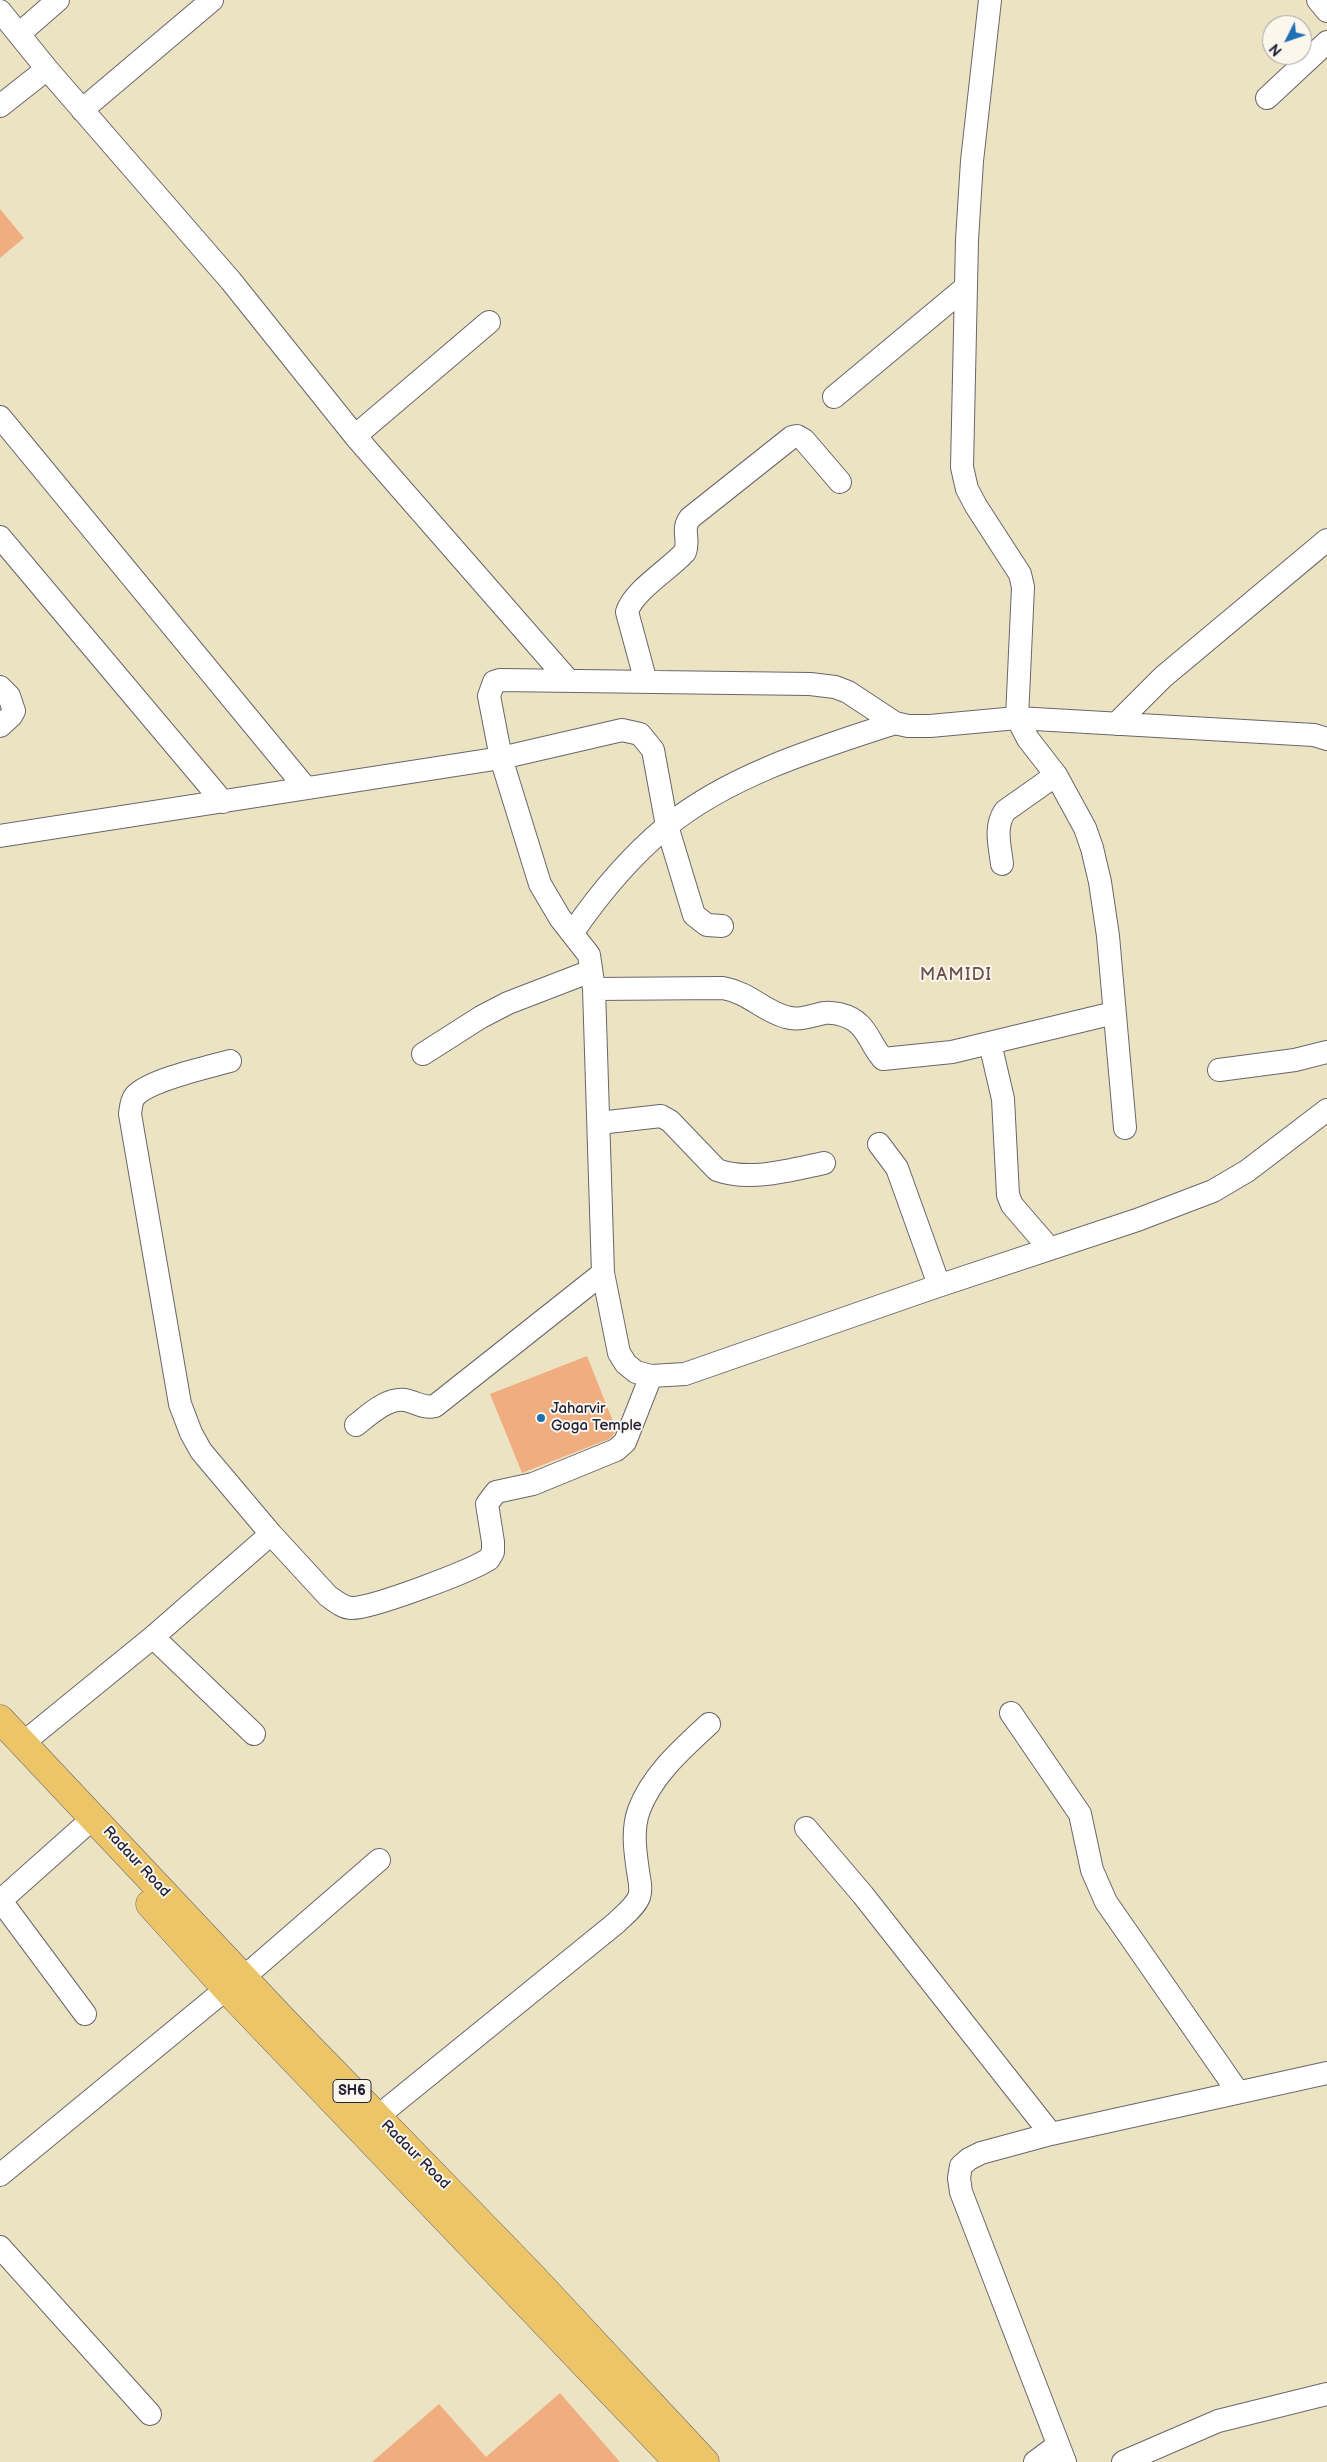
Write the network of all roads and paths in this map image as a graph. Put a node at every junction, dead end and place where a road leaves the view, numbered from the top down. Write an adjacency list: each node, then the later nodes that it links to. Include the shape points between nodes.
1 (58, 0): 8 (street)
2 (212, 0): 5 (street)
3 (990, 0): 14 (street, via 972,161)
4 (1318, 0): 7 (street)
5 (188, 8): 13 (street)
6 (0, 11): 8 (street)
7 (1327, 11)
8 (19, 34): 10 (street)
9 (1327, 42): 11 (street)
10 (47, 69): 12 (street); 13 (street)
11 (1267, 98)
12 (0, 106)
13 (82, 110): 18 (street, via 231,281)
14 (966, 287): 16 (street); 25 (street, via 962,467 967,489 1020,574 1023,587)
15 (489, 322): 18 (street)
16 (834, 397)
17 (0, 417): 32 (street)
18 (355, 436): 22 (street)
19 (840, 482): 23 (street, via 798,436 690,518 684,530 685,552 636,596 627,612)
20 (0, 537): 33 (street)
21 (1327, 540): 27 (street, via 1163,677)
22 (568, 680): 23 (street); 30 (street, via 494,682 489,696)
23 (646, 682): 26 (street, via 836,687)
24 (0, 687): 28 (street, via 9,696 14,711)
25 (1017, 718): 26 (street, via 930,726); 27 (street); 31 (street, via 1028,739)
26 (894, 723): 34 (street, via 799,754 703,801)
27 (1116, 724): 29 (street, via 1314,735)
28 (0, 726)
29 (1327, 739)
30 (501, 758): 32 (street); 34 (street, via 622,730 640,734 653,750 656,760); 38 (street, via 540,884 560,918)
31 (1056, 775): 36 (street, via 1005,811 1000,819 998,831); 40 (street, via 1092,848 1108,936)
32 (305, 787): 33 (street)
33 (223, 802): 35 (street)
34 (667, 826): 37 (street, via 694,915 707,925); 38 (street, via 634,857)
35 (0, 836)
36 (1002, 864)
37 (722, 926)
38 (573, 932): 39 (street, via 589,955)
39 (593, 980): 41 (street, via 723,988 740,991 785,1017 799,1019 828,1012 842,1015 866,1031 883,1060 952,1052); 43 (street, via 508,1003); 47 (street)
40 (1114, 1013): 41 (street); 48 (street)
41 (990, 1043): 51 (street, via 1003,1099 1008,1195 1012,1205)
42 (1327, 1052): 45 (street, via 1295,1060)
43 (423, 1054)
44 (230, 1061): 56 (street, via 155,1083 134,1098 130,1114 180,1404 190,1432 201,1450)
45 (1219, 1070)
46 (1327, 1110): 51 (street, via 1247,1170 1213,1191)
47 (599, 1123): 50 (street, via 661,1116 670,1121 717,1170 727,1174 746,1175); 52 (street)
48 (1125, 1128)
49 (879, 1144): 53 (street, via 899,1174)
50 (824, 1163)
51 (1050, 1249): 53 (street)
52 (602, 1273): 54 (street, via 619,1353 636,1372); 55 (street, via 435,1406 427,1408 405,1400 395,1401 384,1404)
53 (939, 1286): 54 (street, via 685,1374)
54 (651, 1376): 56 (street, via 625,1442 616,1450 533,1484 496,1492 490,1497 487,1512 493,1552 483,1563 413,1591 351,1608 328,1596)
55 (356, 1425)
56 (271, 1534): 57 (street)
57 (154, 1637): 61 (street); 62 (street)
58 (1011, 1713): 70 (street, via 1080,1814 1092,1870 1106,1902)
59 (0, 1719): 62 (main road, Radaur Road / SH6)
60 (709, 1724): 71 (street, via 669,1761 639,1809 635,1839 639,1898 616,1923)
61 (254, 1734)
62 (12, 1744): 63 (main road, Radaur Road / SH6); 67 (main road, Radaur Road / SH6)
63 (82, 1828): 66 (street); 67 (main road, Radaur Road / SH6)
64 (806, 1828): 72 (street)
65 (379, 1860): 67 (street)
66 (0, 1901): 68 (street)
67 (235, 1983): 71 (main road, Radaur Road / SH6); 73 (street); 79 (main road, Radaur Road / SH6)
68 (85, 2014)
69 (1327, 2073): 70 (street)
70 (1238, 2092): 72 (street)
71 (377, 2117): 80 (main road, Radaur Road / SH6, via 531,2274)
72 (1051, 2134): 77 (street, via 981,2153 961,2166 959,2178 961,2192)
73 (0, 2175)
74 (0, 2247): 76 (street)
75 (1327, 2394): 78 (street, via 1235,2416)
76 (150, 2414)
77 (1061, 2453): 81 (street)
78 (1163, 2455): 82 (street)
79 (675, 2461)
80 (706, 2462)
81 (1034, 2462)
82 (1123, 2462)

